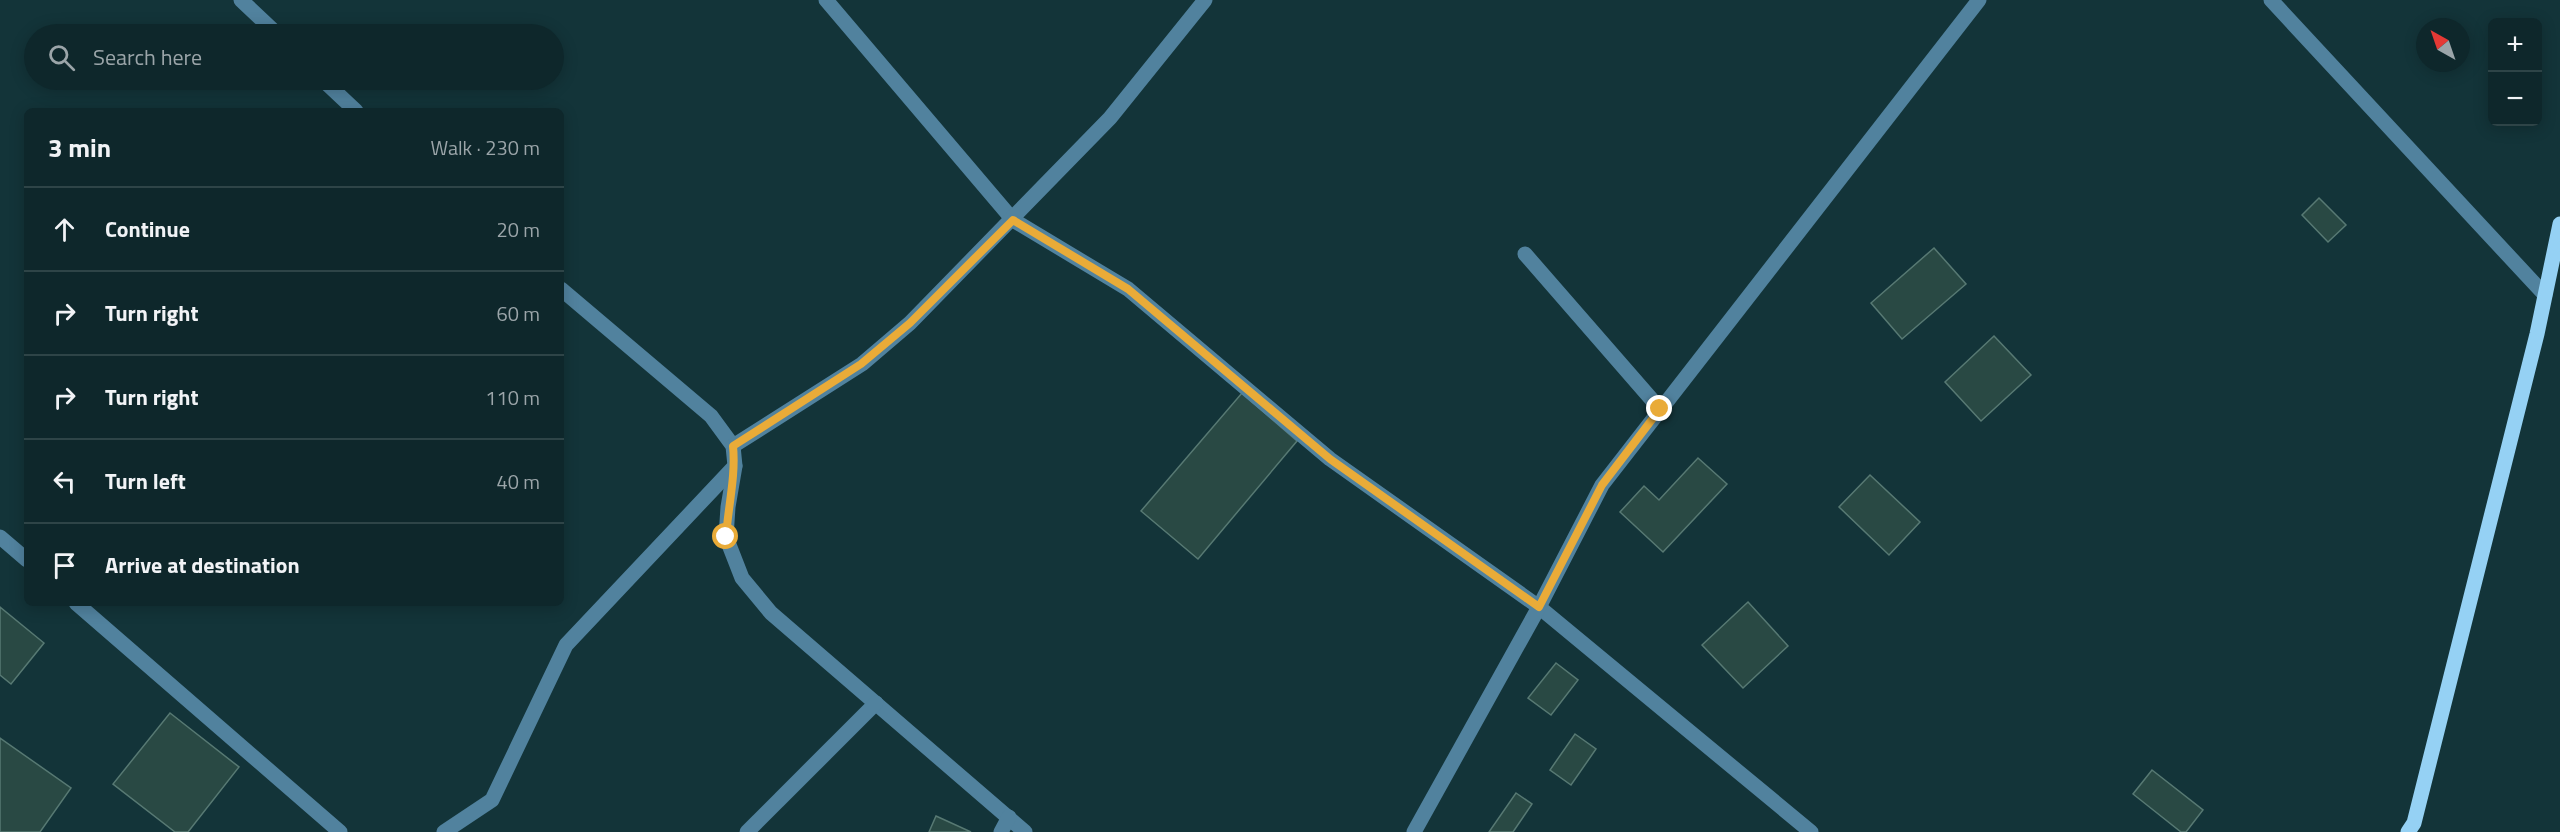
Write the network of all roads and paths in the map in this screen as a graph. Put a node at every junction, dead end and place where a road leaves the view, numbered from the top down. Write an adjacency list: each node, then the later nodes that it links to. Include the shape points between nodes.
1 (241, 0): 6 (street)
2 (826, 0): 9 (street)
3 (1205, 0): 9 (street, via 1110,118)
4 (1979, 0): 14 (street)
5 (2271, 0): 13 (street)
6 (266, 24)
7 (334, 90): 8 (street)
8 (353, 108)
9 (1013, 220): 15 (street, via 910,323 861,364); 20 (street, via 1128,289 1330,459)
10 (2560, 224): 13 (main road)
11 (1525, 254): 14 (street)
12 (564, 292): 15 (street, via 711,416)
13 (2545, 295): 30 (main road, via 2414,823)
14 (1660, 409): 20 (street, via 1602,485)
15 (733, 446): 16 (street)
16 (735, 466): 21 (street, via 726,537 742,578 771,613); 24 (street, via 566,645 492,800)
17 (0, 537): 18 (street)
18 (24, 557)
19 (79, 606): 23 (street)
20 (1539, 607): 28 (street); 29 (street)
21 (876, 703): 22 (street); 25 (street)
22 (1009, 817): 26 (street); 27 (street)
23 (340, 832)
24 (444, 832)
25 (747, 832)
26 (1001, 832)
27 (1025, 832)
28 (1414, 832)
29 (1811, 832)
30 (2408, 832)

